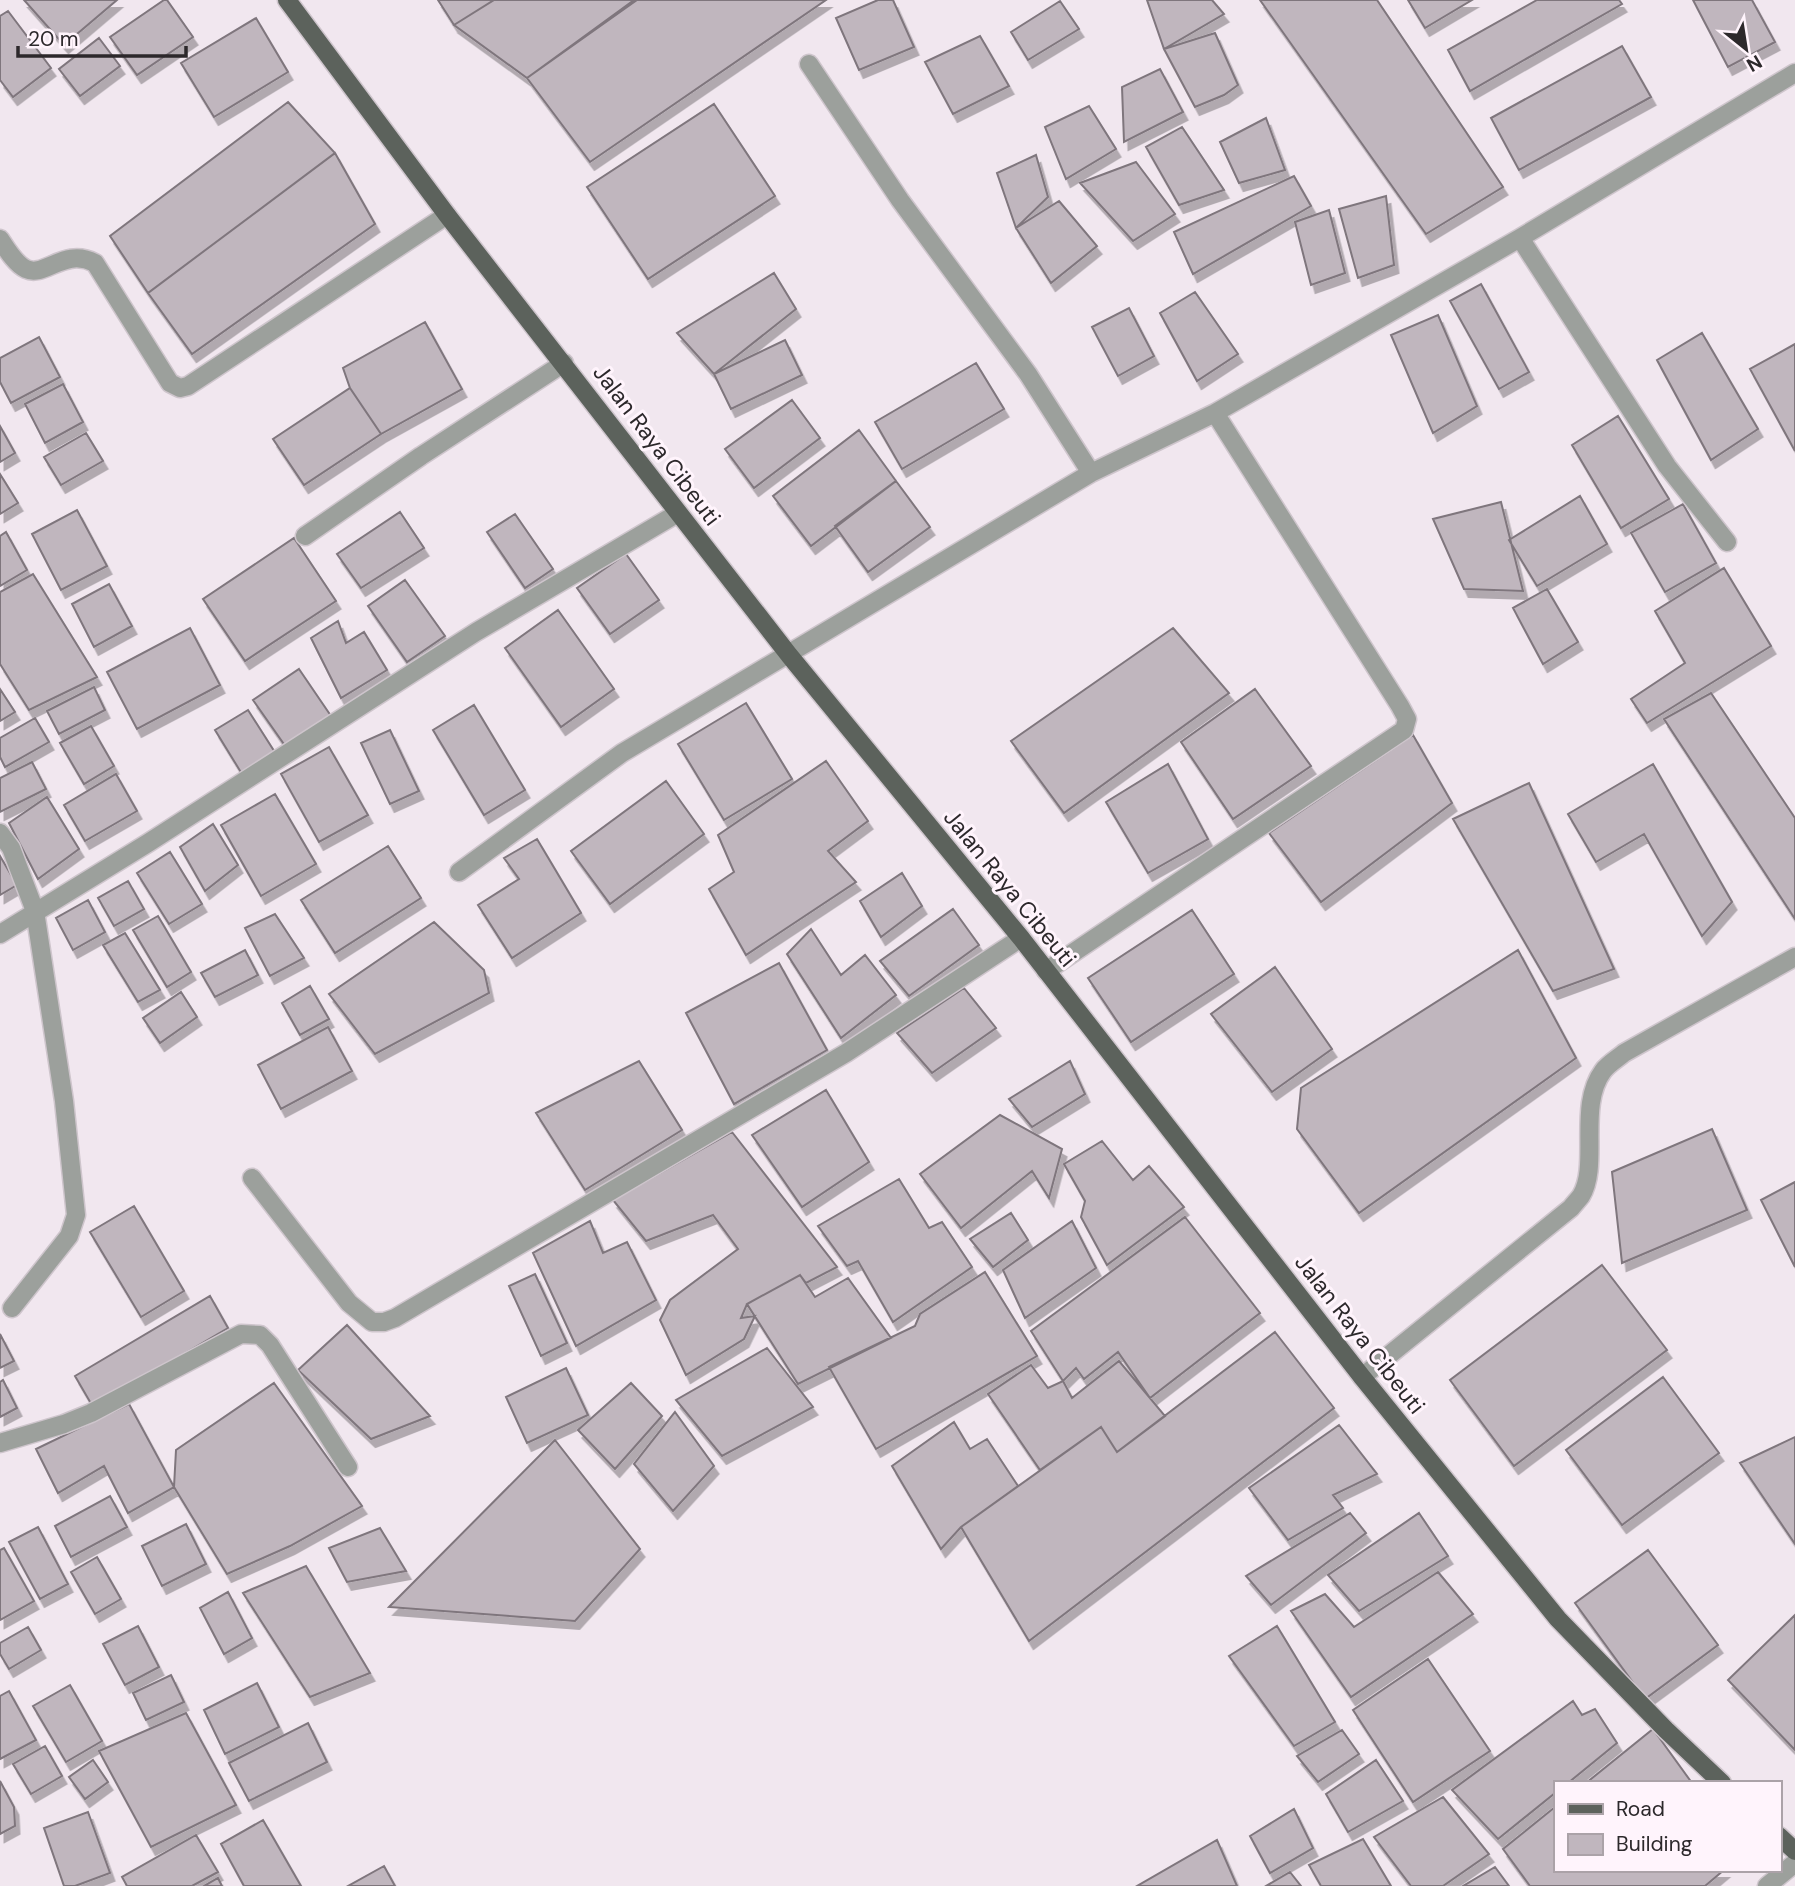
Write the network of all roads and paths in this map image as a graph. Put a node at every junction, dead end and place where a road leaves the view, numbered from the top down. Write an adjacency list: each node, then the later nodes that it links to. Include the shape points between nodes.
1 (287, 0): 4 (main road, Jalan Raya Cibeuti)
2 (809, 64): 9 (street, via 900,200 1028,374)
3 (1795, 73): 6 (street)
4 (447, 215): 5 (street, via 180,388 170,383 95,263 84,257 68,258 37,271 25,269); 7 (main road, Jalan Raya Cibeuti)
5 (0, 239)
6 (1520, 239): 8 (street); 12 (street, via 1667,466)
7 (564, 363): 10 (main road, Jalan Raya Cibeuti); 11 (street)
8 (1215, 413): 9 (street); 20 (street, via 1400,706 1407,719 1404,730)
9 (1091, 473): 13 (street)
10 (678, 513): 13 (main road, Jalan Raya Cibeuti); 16 (street, via 476,632 148,844)
11 (305, 536)
12 (1727, 542)
13 (789, 655): 15 (street, via 622,753); 18 (main road, Jalan Raya Cibeuti)
14 (0, 833): 16 (street, via 11,848)
15 (459, 872)
16 (35, 911): 17 (street); 22 (street, via 76,1216 69,1236)
17 (0, 934)
18 (1021, 938): 20 (main road, Jalan Raya Cibeuti); 21 (street, via 846,1053 384,1322 372,1322 349,1303)
19 (1795, 957): 23 (street, via 1624,1054 1604,1070 1590,1105 1583,1194)
20 (1046, 971): 23 (main road, Jalan Raya Cibeuti)
21 (251, 1178)
22 (12, 1308)
23 (1362, 1377): 26 (main road, Jalan Raya Cibeuti, via 1558,1619)
24 (0, 1443): 25 (street, via 91,1413 241,1334 260,1335)
25 (348, 1468)
26 (1720, 1781)
27 (1781, 1838): 28 (main road)
28 (1795, 1851)
29 (1795, 1863): 30 (street)
30 (1767, 1886)

